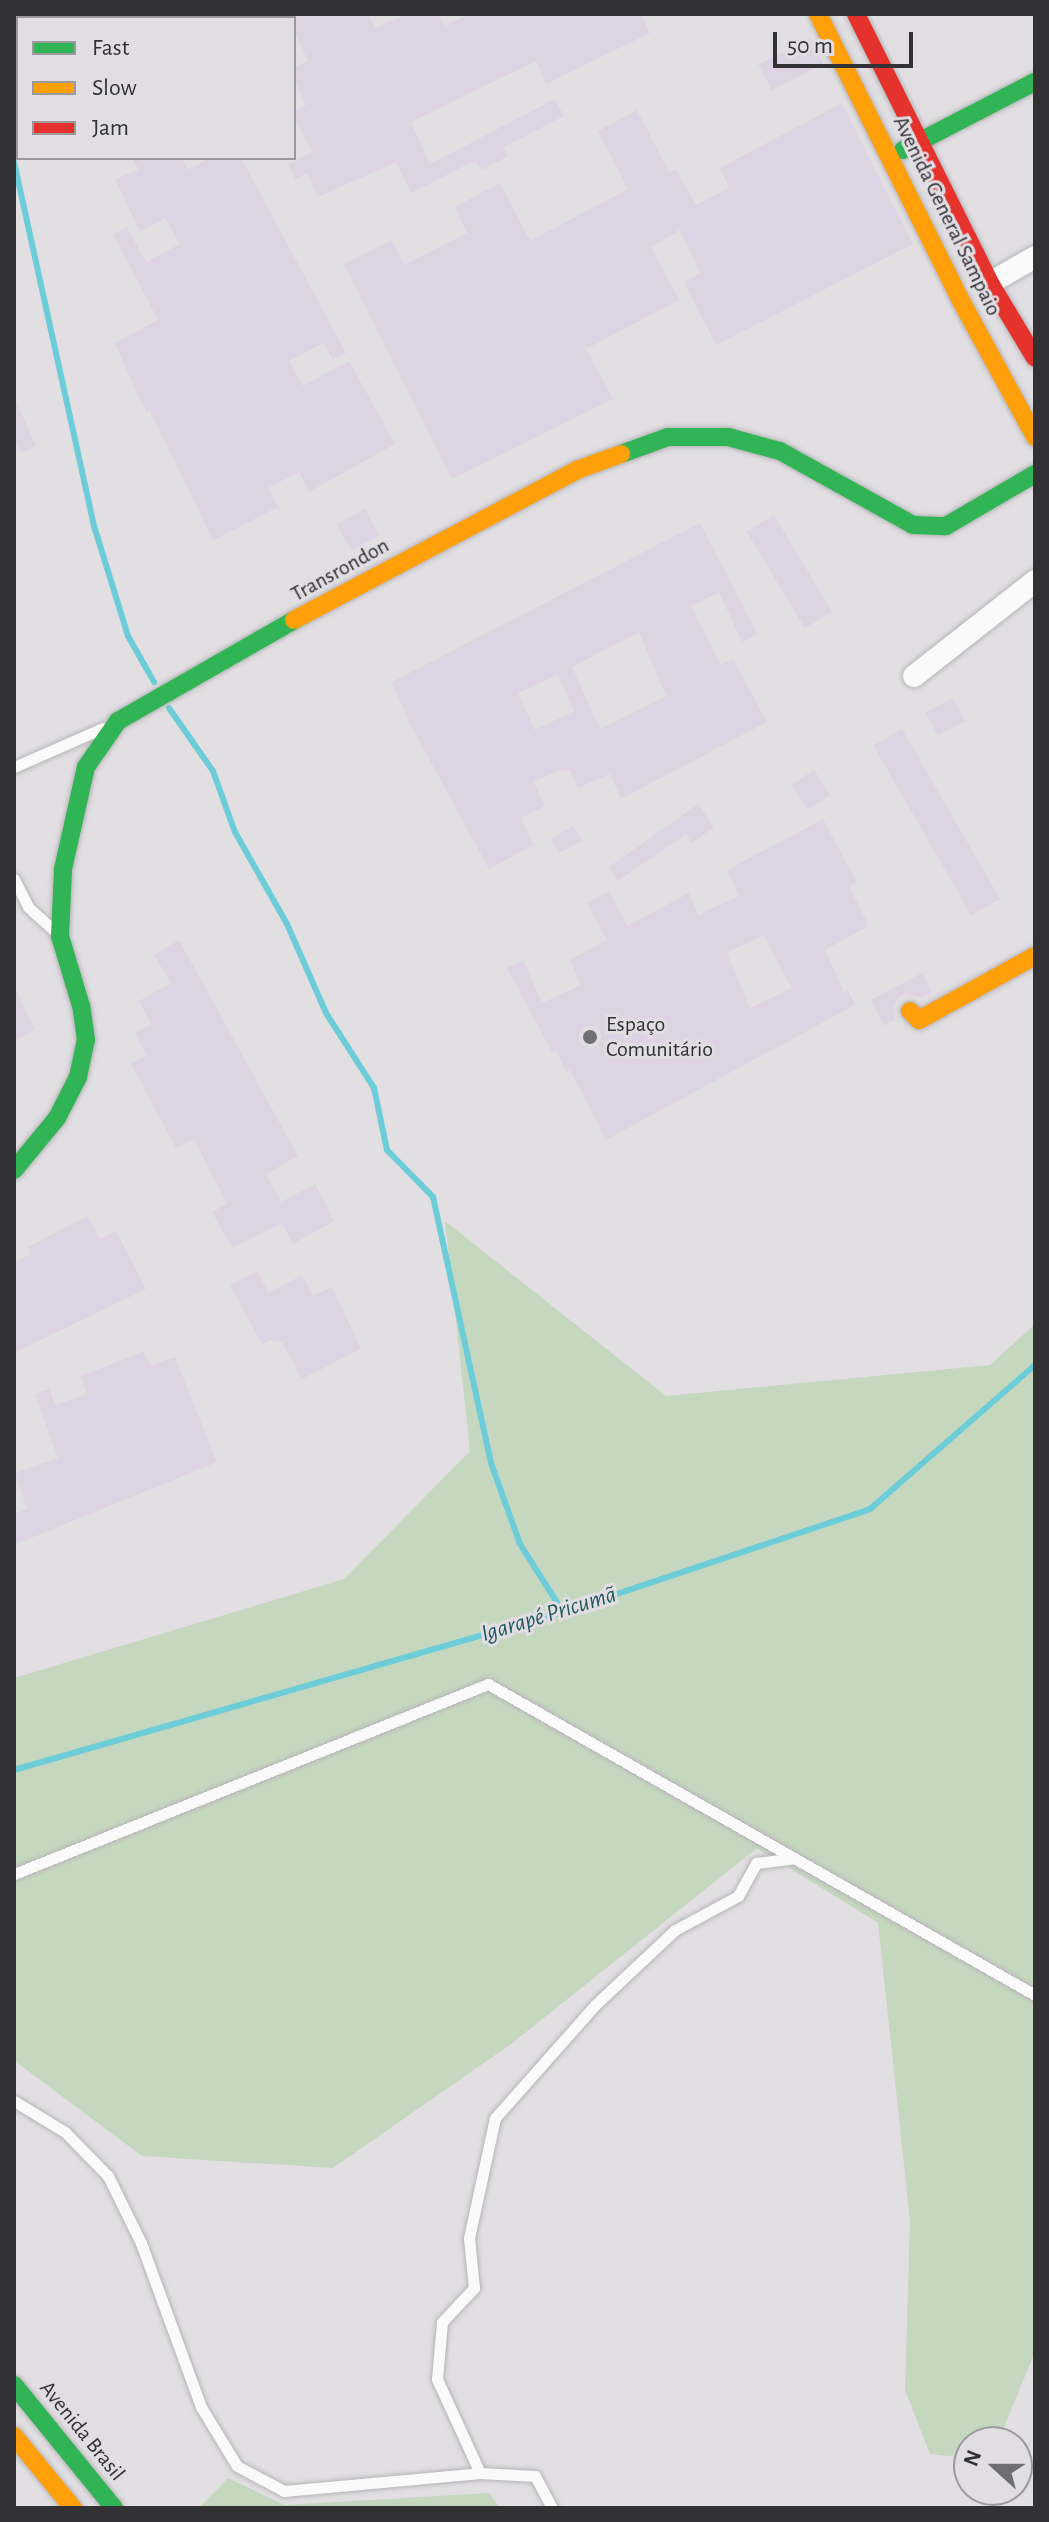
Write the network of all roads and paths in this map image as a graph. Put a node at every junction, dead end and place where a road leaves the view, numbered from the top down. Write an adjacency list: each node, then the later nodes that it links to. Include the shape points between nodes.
1 (818, 14): 3 (main road, Avenida General Sampaio)
2 (856, 14): 6 (main road, Avenida General Sampaio)
3 (837, 52): 4 (lane); 7 (main road, Avenida General Sampaio)
4 (829, 70)
5 (1035, 82): 6 (main road)
6 (919, 142): 7 (main road); 9 (main road, Avenida General Sampaio)
7 (891, 156): 11 (main road, Avenida General Sampaio)
8 (1035, 257): 9 (street)
9 (990, 283): 10 (main road, Avenida General Sampaio)
10 (1035, 358)
11 (1035, 437)
12 (1035, 474): 15 (main road, Transrondon, via 946,526 913,525 780,451 728,437 668,437 577,470 477,521)
13 (1035, 581): 14 (street)
14 (914, 676)
15 (118, 721): 16 (lane); 18 (main road, Transrondon, via 86,767 63,869)
16 (14, 767)
17 (14, 879): 18 (lane, via 28,907)
18 (60, 936): 21 (main road, Transrondon, via 86,1040 78,1077 57,1118)
19 (1035, 956): 20 (main road, via 919,1020)
20 (910, 1011)
21 (14, 1170)
22 (795, 1858): 23 (lane, via 488,1684); 24 (lane); 28 (lane, via 756,1863 738,1896 675,1930 595,2005 495,2118 469,2238 474,2288 442,2322 437,2379)
23 (14, 1874)
24 (1035, 1995)
25 (14, 2101): 28 (lane, via 65,2132 108,2176 141,2243 201,2407 237,2466 284,2491)
26 (14, 2385): 30 (main road, Avenida Brasil)
27 (14, 2436): 29 (main road)
28 (480, 2473): 31 (lane, via 535,2476)
29 (73, 2508)
30 (114, 2508)
31 (552, 2508)

